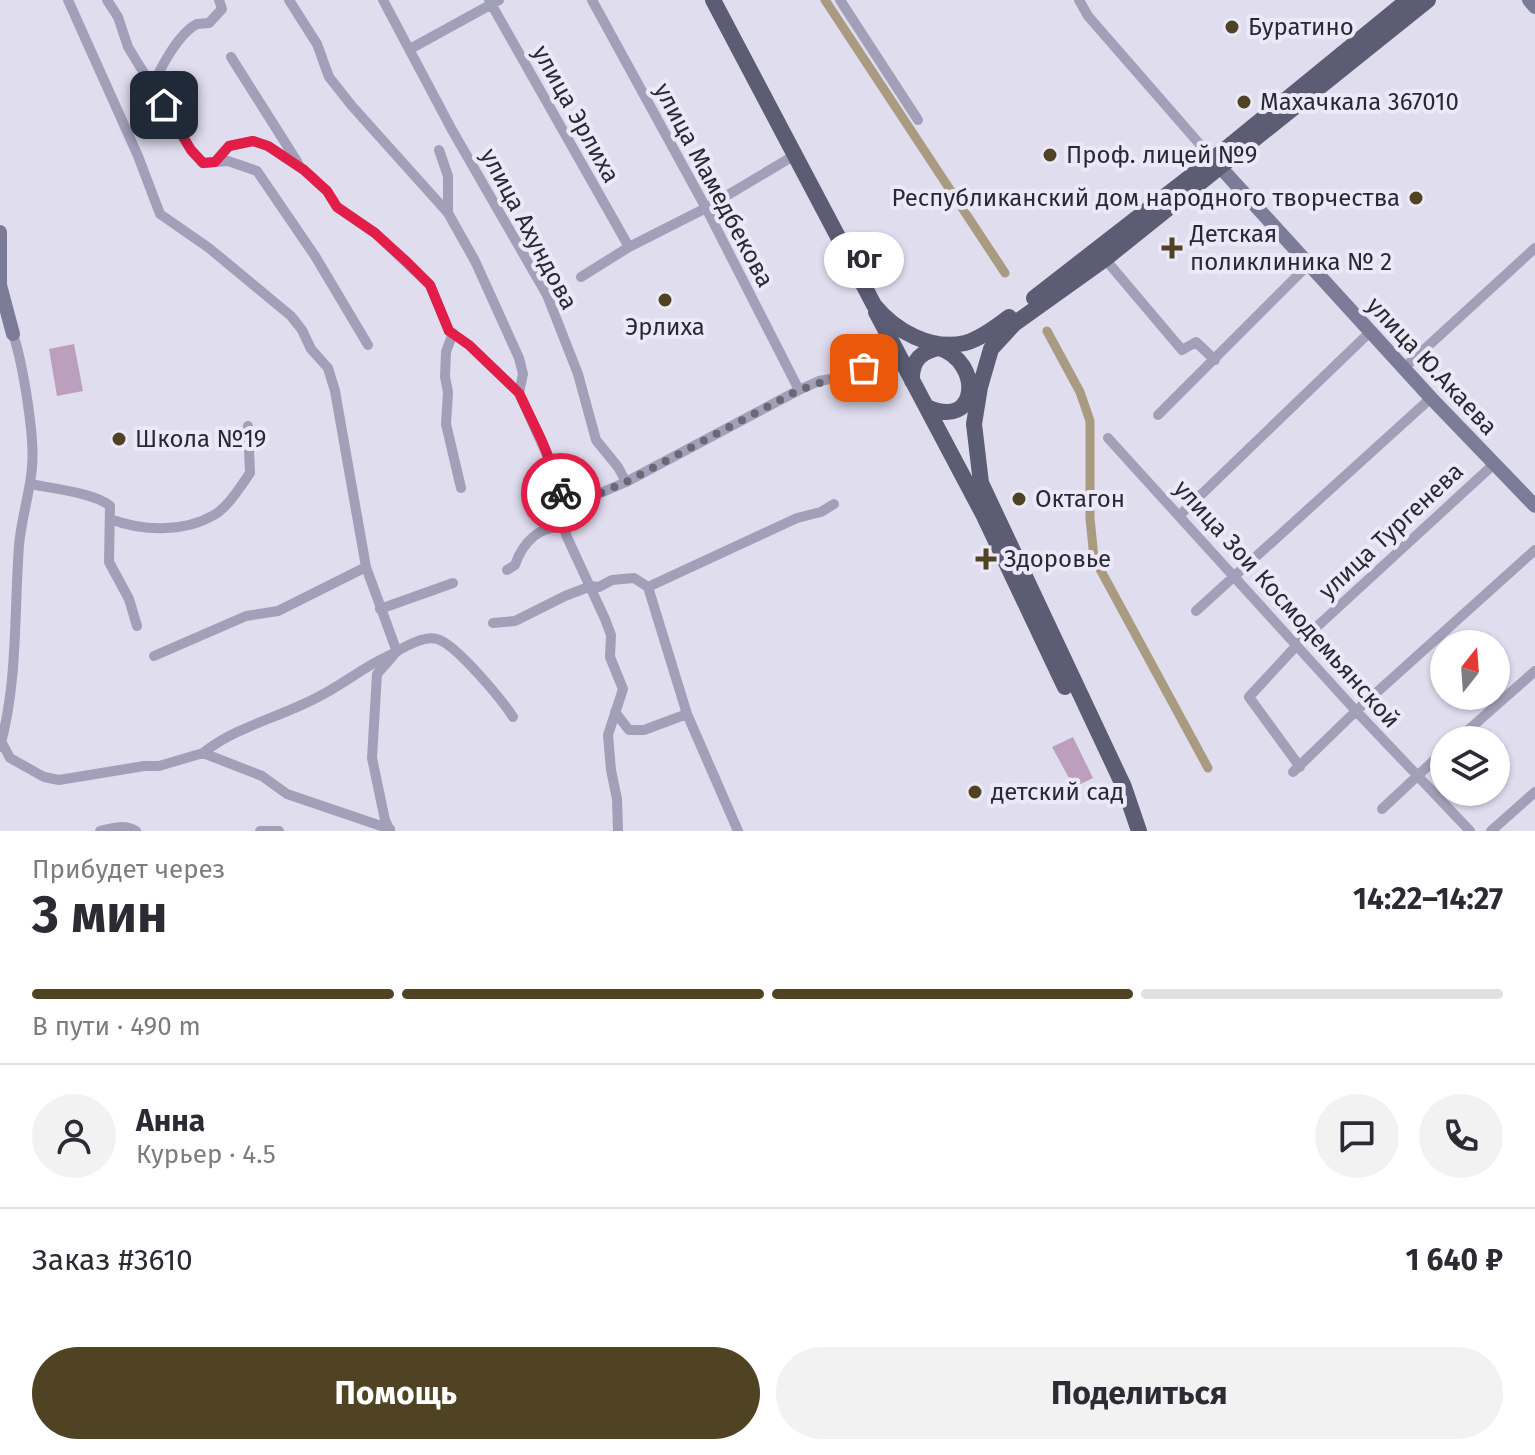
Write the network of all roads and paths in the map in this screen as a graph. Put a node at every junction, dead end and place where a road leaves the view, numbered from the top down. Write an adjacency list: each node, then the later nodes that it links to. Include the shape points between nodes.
1 (68, 0): 63 (street, via 160,214 291,316 328,368 345,435)
2 (107, 0): 17 (street)
3 (219, 0): 17 (street, via 222,9 209,23 197,24 174,46)
4 (289, 0): 25 (street, via 317,44 329,77)
5 (383, 0): 15 (street, улица Ахундова)
6 (592, 0): 24 (street, улица Мамедбекова)
7 (713, 0): 20 (main road)
8 (840, 0): 18 (street)
9 (1079, 0): 22 (street, улица Ю.Акаева)
10 (1408, 0): 22 (main road)
11 (1428, 0): 22 (main road)
12 (1529, 0): 14 (main road)
13 (493, 1): 15 (street); 27 (street, улица Эрлиха)
14 (1535, 7)
15 (410, 49): 51 (street, улица Ахундова, via 547,295 578,374 596,440)
16 (231, 57): 23 (street)
17 (153, 87): 21 (street, via 191,150 203,163)
18 (918, 120)
19 (439, 150): 25 (street, via 448,176)
20 (795, 155): 24 (street); 32 (main road)
21 (215, 162): 23 (street, via 229,146 253,141); 36 (street, via 257,171)
22 (1217, 164): 29 (main road); 30 (main road, улица Ю.Акаева); 37 (main road, via 1010,317 972,340)
23 (304, 170): 34 (street, via 337,207 375,233 430,285)
24 (706, 208): 27 (street); 42 (street, улица Мамедбекова)
25 (448, 213): 43 (street, via 519,358)
26 (0, 232): 35 (main road, via 0,285)
27 (629, 247): 31 (street)
28 (1535, 248): 40 (street)
29 (1105, 259): 39 (street, via 1182,350 1196,342); 44 (main road, via 1002,335)
30 (1309, 264): 33 (main road, улица Ю.Акаева); 39 (street)
31 (581, 277)
32 (882, 320): 37 (main road); 38 (main road)
33 (1370, 332): 40 (main road, улица Ю.Акаева); 58 (street)
34 (453, 333): 43 (street); 53 (street, via 446,352 446,424)
35 (13, 334): 52 (street, via 26,403)
36 (368, 345)
37 (944, 347): 41 (main road, via 926,351 913,364); 44 (main road, via 963,365)
38 (896, 353): 41 (main road); 42 (street)
39 (1215, 360): 47 (street)
40 (1404, 368): 45 (main road, улица Ю.Акаева)
41 (913, 382): 46 (main road)
42 (799, 390): 51 (street)
43 (519, 393): 56 (street, via 559,482)
44 (973, 395): 46 (main road, via 959,409); 57 (main road, via 974,438)
45 (1431, 398): 50 (main road, улица Ю.Акаева); 65 (street)
46 (927, 407): 57 (main road, via 958,468)
47 (1158, 415)
48 (248, 426): 59 (street, via 250,473 215,515 144,529)
49 (1108, 438): 58 (street, улица Зои Космодемьянской)
50 (1494, 464): 55 (main road, улица Ю.Акаева); 73 (street, улица Тургенева)
51 (626, 482): 56 (street)
52 (30, 484): 59 (street, via 105,502); 82 (street, via 19,546 14,667)
53 (461, 488)
54 (834, 504): 68 (street)
55 (1535, 506)
56 (563, 509): 60 (street)
57 (989, 513): 61 (main road)
58 (1180, 515): 65 (street, улица Зои Космодемьянской)
59 (110, 519): 72 (street, via 109,562)
60 (565, 529): 64 (street, via 549,527 532,538); 67 (street)
61 (999, 534): 95 (main road); 96 (main road, via 1124,787)
62 (1535, 550): 77 (street)
63 (366, 567): 69 (street); 75 (street, via 278,611 246,616)
64 (507, 570)
65 (1236, 577): 70 (street); 73 (street, улица Зои Космодемьянской)
66 (453, 583): 69 (street)
67 (591, 586): 68 (street, via 634,578); 71 (street, via 515,621); 78 (street, via 611,635 610,657 623,689)
68 (648, 587): 79 (street)
69 (380, 609): 74 (street)
70 (1196, 611)
71 (493, 623)
72 (137, 626)
73 (1297, 645): 77 (street, улица Зои Космодемьянской); 77 (street, улица Тургенева, via 1249,697 1296,770)
74 (397, 652): 80 (street, via 435,638 455,651); 83 (street); 88 (street, via 377,674 372,758)
75 (154, 656)
76 (1535, 671): 81 (street)
77 (1356, 711): 85 (street, улица Зои Космодемьянской)
78 (615, 712): 79 (street, via 629,730); 93 (street, via 608,735)
79 (687, 714): 94 (street)
80 (513, 717)
81 (1473, 726)
82 (1, 742): 83 (street, via 10,758 59,780 159,766)
83 (203, 753): 88 (street, via 262,776 287,794)
84 (1430, 763): 85 (street)
85 (1417, 775): 87 (street); 97 (street, улица Зои Космодемьянской)
86 (1535, 792): 98 (street)
87 (1382, 809)
88 (390, 830)
89 (100, 831): 90 (street)
90 (136, 831)
91 (260, 831): 92 (street)
92 (279, 831)
93 (618, 831)
94 (738, 831)
95 (1130, 831)
96 (1139, 831)
97 (1470, 831)
98 (1491, 831)

